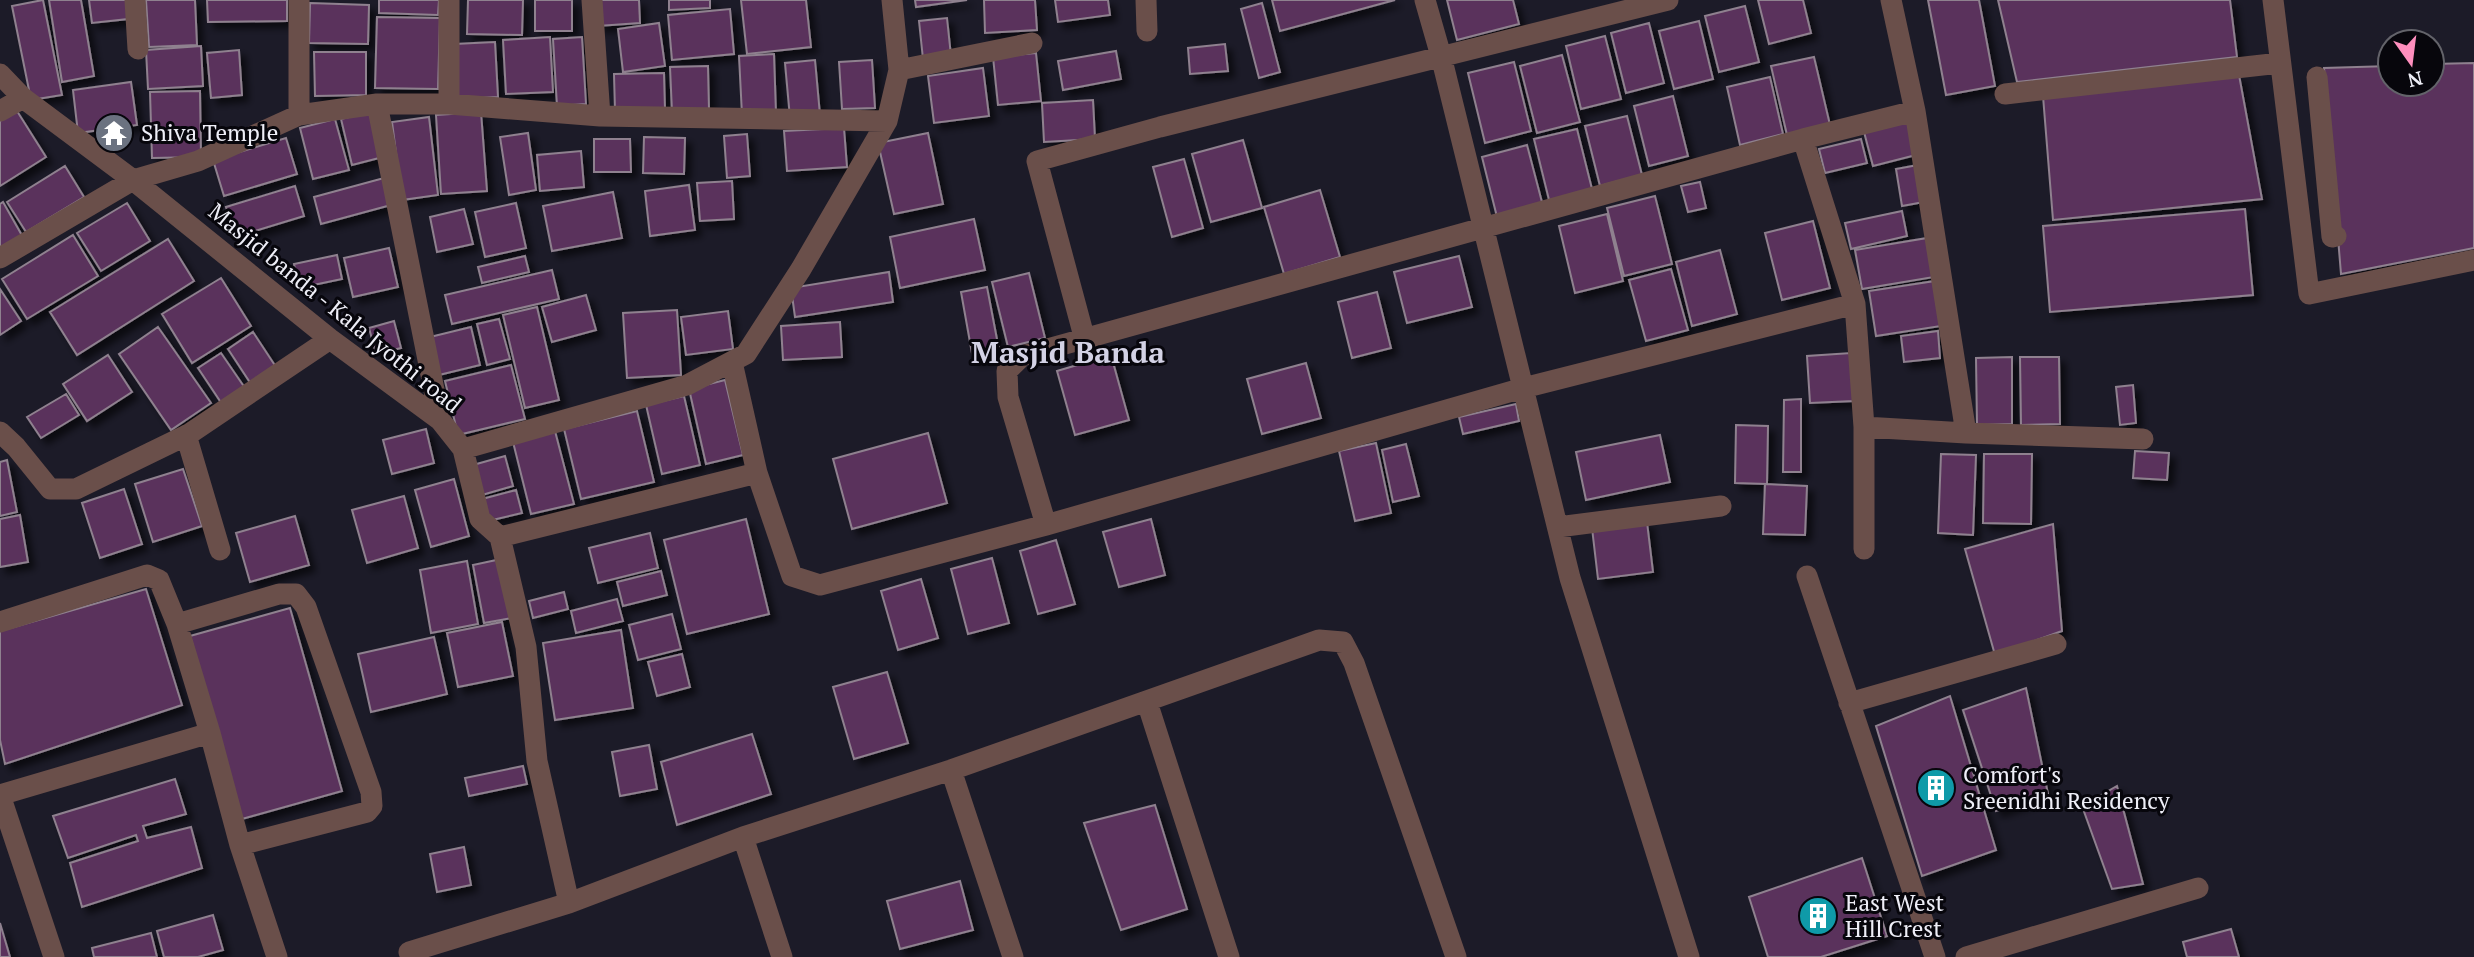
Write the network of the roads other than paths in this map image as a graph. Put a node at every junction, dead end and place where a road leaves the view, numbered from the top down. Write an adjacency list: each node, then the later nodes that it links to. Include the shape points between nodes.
1 (135, 0): 14 (street)
2 (299, 0): 26 (street)
3 (449, 0): 23 (street)
4 (592, 0): 27 (street)
5 (892, 0): 17 (street)
6 (1146, 0): 12 (street)
7 (1425, 0): 15 (street)
8 (1668, 0): 11 (street)
9 (1891, 0): 25 (street)
10 (2273, 0): 16 (street)
11 (1611, 6): 15 (street)
12 (1147, 31)
13 (1032, 44): 17 (street)
14 (138, 48)
15 (1441, 56): 31 (street); 37 (street, via 1037,161)
16 (2280, 63): 20 (street); 32 (street)
17 (899, 70): 28 (street)
18 (0, 74): 21 (street, Masjid banda - Kala Jyothi road)
19 (2317, 77): 32 (street, via 2334,237)
20 (2005, 94)
21 (23, 98): 24 (street); 30 (street, Masjid banda - Kala Jyothi road)
22 (377, 104): 23 (street); 26 (street); 40 (street)
23 (449, 104): 27 (street)
24 (0, 111)
25 (1915, 111): 29 (street); 43 (street)
26 (299, 115): 30 (street, via 198,161)
27 (600, 116): 28 (street)
28 (887, 121): 38 (street, via 746,355)
29 (1803, 139): 31 (street); 35 (street)
30 (133, 180): 33 (street); 36 (street, Masjid banda - Kala Jyothi road)
31 (1482, 229): 37 (street); 39 (street)
32 (2303, 241): 34 (street, via 2309,294)
33 (0, 258)
34 (2474, 260)
35 (1855, 304): 39 (street); 41 (street)
36 (330, 339): 40 (street, Masjid banda - Kala Jyothi road); 44 (street)
37 (1084, 340): 49 (street, via 1022,356 1007,371 1008,397)
38 (732, 362): 46 (street, via 687,385); 47 (street)
39 (1523, 388): 49 (street); 50 (street)
40 (440, 421): 46 (street, Masjid banda - Kala Jyothi road)
41 (1864, 427): 43 (street); 52 (street)
42 (0, 432): 44 (street, via 50,489 76,489)
43 (1966, 433): 45 (street)
44 (186, 435): 53 (street)
45 (2143, 439)
46 (463, 449): 51 (street, Masjid banda - Kala Jyothi road, via 480,519)
47 (757, 473): 49 (street, via 792,576 820,585); 51 (street)
48 (1721, 506): 50 (street)
49 (1046, 525)
50 (1558, 527): 74 (street)
51 (500, 537): 66 (street, Masjid banda - Kala Jyothi road, via 526,647 537,761)
52 (1864, 549)
53 (220, 550)
54 (1807, 576): 59 (street)
55 (0, 622): 56 (street, via 147,575 159,580)
56 (177, 624): 60 (street); 64 (street, via 279,594 296,594 306,607 371,792 372,806 367,812)
57 (2056, 644): 59 (street)
58 (1147, 702): 61 (street); 72 (street); 73 (street, via 1319,640 1343,642)
59 (1849, 703): 75 (street)
60 (210, 733): 62 (street); 64 (street)
61 (951, 771): 63 (street); 71 (street)
62 (0, 795): 68 (street)
63 (743, 837): 66 (street); 70 (street)
64 (240, 845): 69 (street)
65 (2198, 888): 76 (street)
66 (569, 903): 67 (street)
67 (409, 952)
68 (54, 957)
69 (277, 957)
70 (782, 957)
71 (1013, 957)
72 (1230, 957)
73 (1456, 957)
74 (1689, 957)
75 (1935, 957)
76 (1966, 957)

